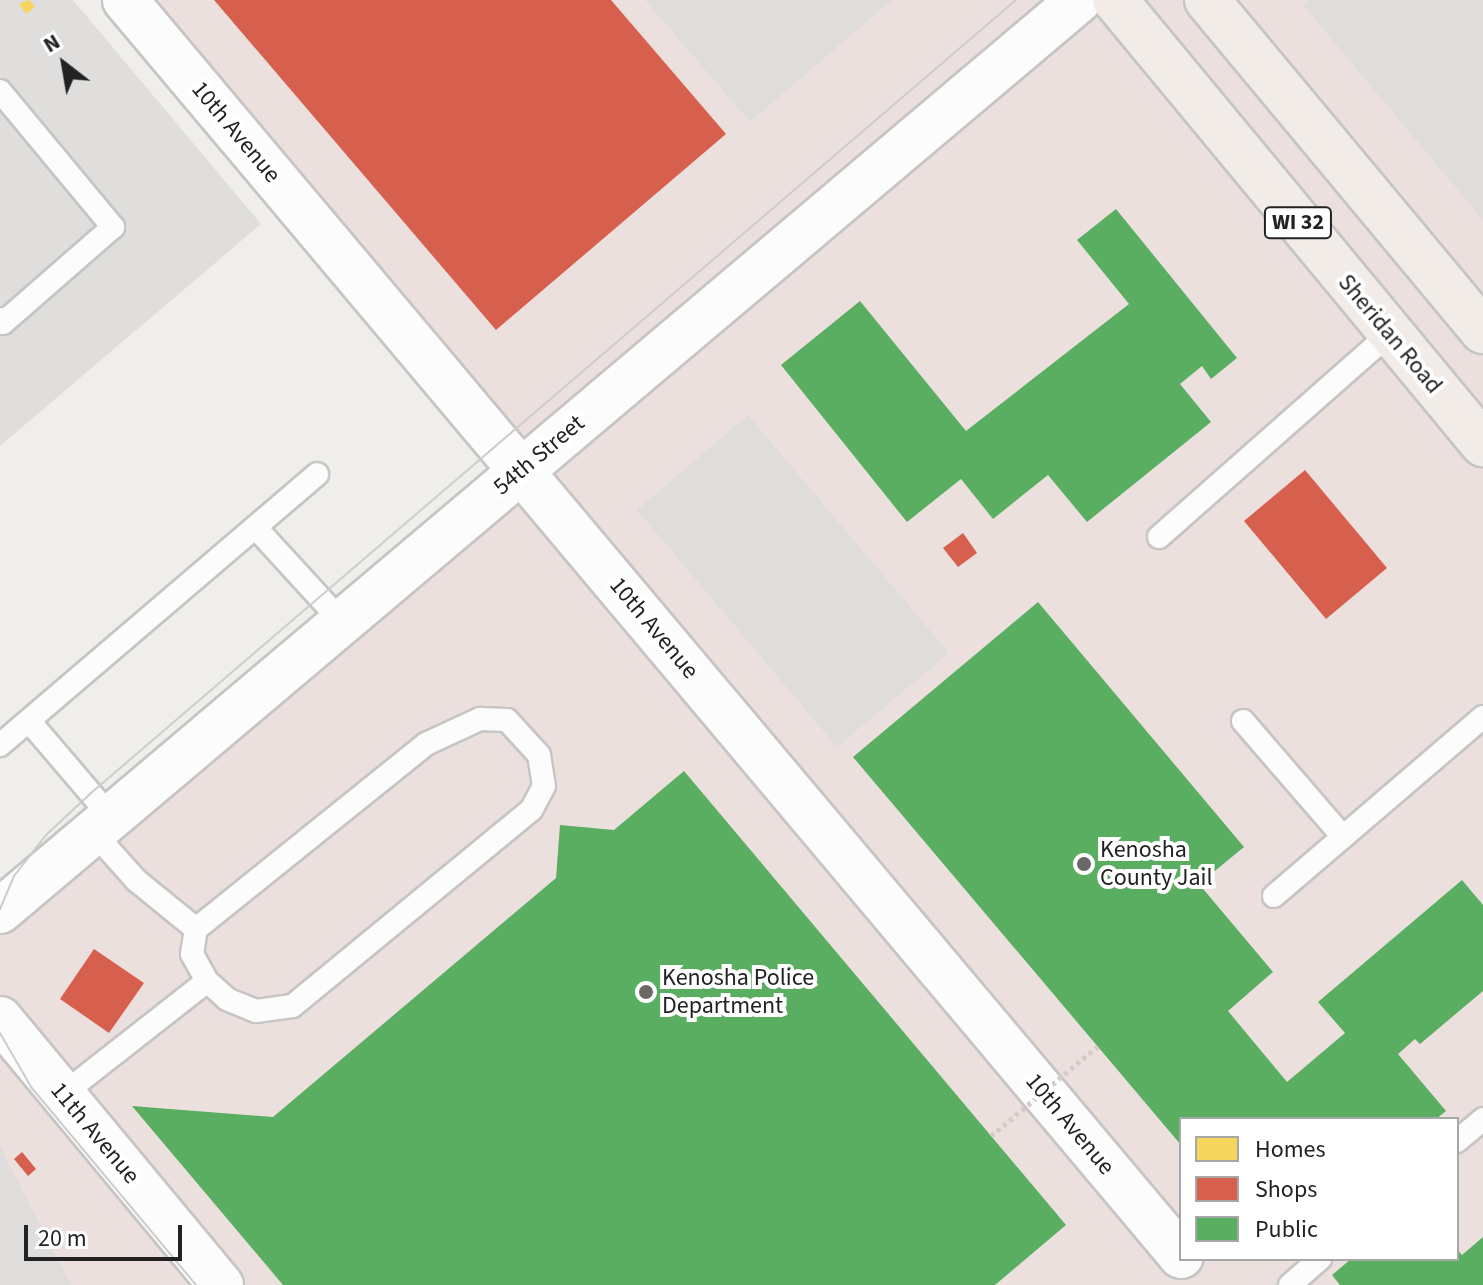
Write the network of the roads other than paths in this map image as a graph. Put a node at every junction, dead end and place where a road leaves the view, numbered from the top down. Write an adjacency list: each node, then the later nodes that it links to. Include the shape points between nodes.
1 (125, 0): 10 (street, 10th Avenue)
2 (1079, 0): 10 (street, 54th Street)
3 (1115, 0): 8 (main road, Sheridan Road / WI 32)
4 (1207, 0): 7 (main road, WI 32)
5 (0, 91): 6 (lane, via 113,227 3,323)
6 (0, 319)
7 (1483, 331)
8 (1390, 333): 9 (main road, Sheridan Road / WI 32); 13 (lane)
9 (1483, 444)
10 (521, 470): 14 (street, 54th Street); 29 (street, 10th Avenue)
11 (317, 474): 12 (lane)
12 (256, 528): 14 (lane); 16 (lane)
13 (1159, 537)
14 (342, 622): 19 (street, 54th Street)
15 (1483, 717): 20 (lane)
16 (29, 721): 18 (lane); 19 (lane)
17 (1243, 721): 20 (lane)
18 (0, 745)
19 (102, 824): 22 (street, 54th Street); 23 (lane, via 137,881)
20 (1343, 837): 21 (lane)
21 (1274, 896)
22 (0, 911)
23 (196, 929): 24 (lane, via 192,954); 24 (lane, via 445,732 480,719 507,720 539,755 544,786 531,810 292,1006 256,1011 227,999)
24 (207, 981): 26 (lane)
25 (0, 1019): 26 (street, 11th Avenue)
26 (63, 1094): 32 (street, 11th Avenue)
27 (1483, 1119): 28 (lane)
28 (1459, 1139)
29 (1179, 1254)
30 (1185, 1261): 33 (street, 10th Avenue)
31 (1318, 1261): 34 (lane)
32 (221, 1285)
33 (1205, 1285)
34 (1290, 1285)

